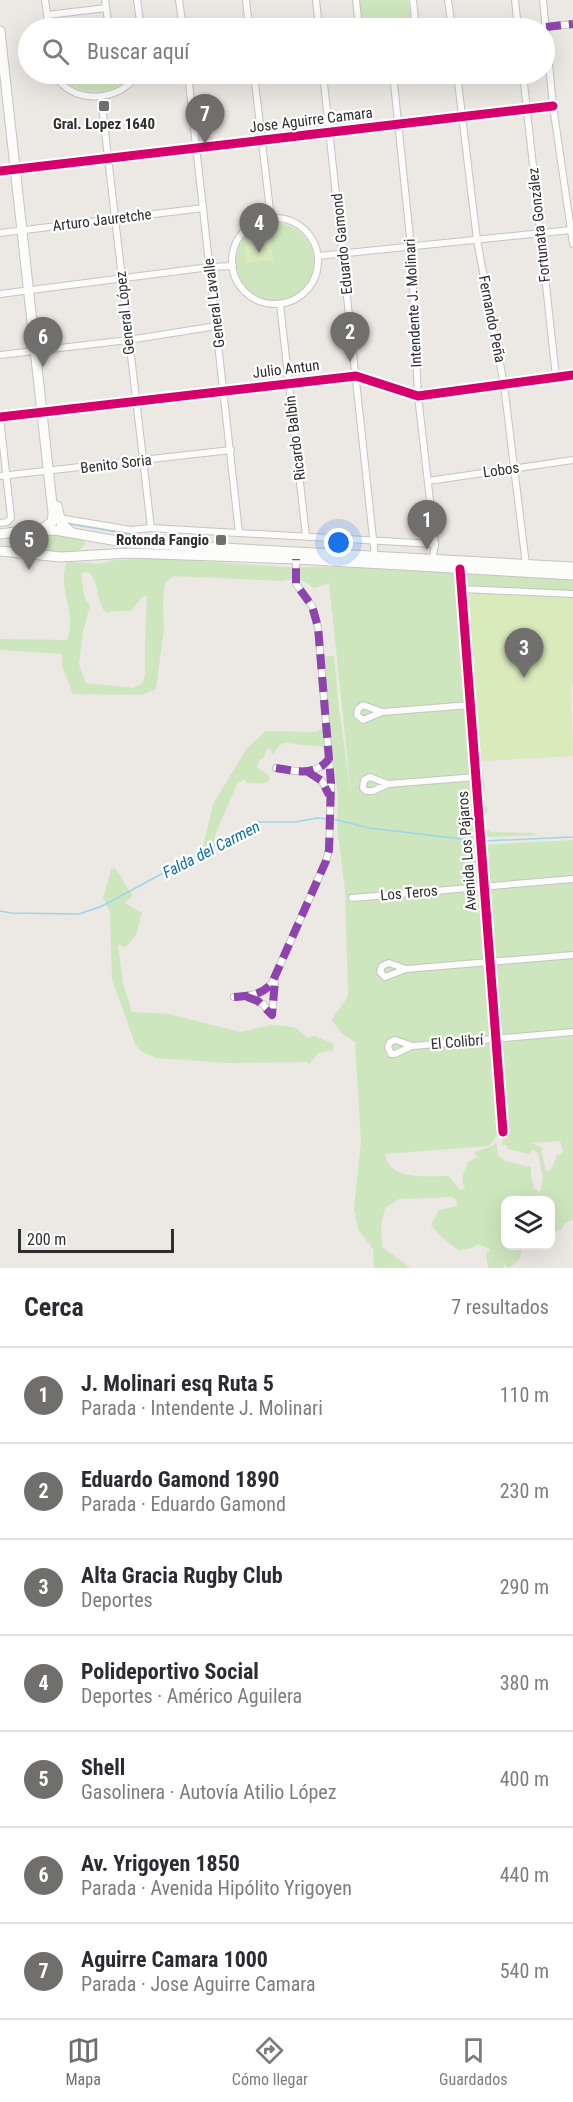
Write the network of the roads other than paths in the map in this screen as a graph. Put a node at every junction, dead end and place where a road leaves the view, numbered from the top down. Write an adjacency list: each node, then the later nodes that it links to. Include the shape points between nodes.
1 (45, 0): 13 (street)
2 (105, 0): 12 (street)
3 (138, 0): 16 (street)
4 (179, 0): 17 (street)
5 (246, 0): 18 (street)
6 (316, 0): 19 (street)
7 (356, 0): 20 (street)
8 (413, 0): 21 (street)
9 (448, 0): 22 (street)
10 (515, 0): 23 (street)
11 (543, 0): 24 (street)
12 (106, 8): 13 (street); 15 (street)
13 (47, 15): 14 (street)
14 (47, 18)
15 (108, 18)
16 (140, 18)
17 (182, 18)
18 (248, 18)
19 (318, 18)
20 (358, 18)
21 (415, 18)
22 (451, 18)
23 (517, 18)
24 (545, 18)
25 (573, 24): 26 (street)
26 (555, 26)
27 (0, 31): 28 (main road)
28 (3, 76): 47 (main road)
29 (62, 84): 38 (street, via 78,93)
30 (127, 84): 38 (street)
31 (189, 84): 45 (street, General Lavalle)
32 (255, 84): 44 (street)
33 (324, 84): 43 (street, Eduardo Gamond)
34 (394, 84): 42 (street, Intendente J. Molinari)
35 (458, 84): 41 (street, Fernando Peña)
36 (524, 84): 40 (street, Fortunata González)
37 (551, 84): 39 (street)
38 (101, 97): 46 (street, General López)
39 (553, 106): 40 (street, Jose Aguirre Camara); 53 (street)
40 (526, 109): 41 (street, Jose Aguirre Camara); 55 (street, Fortunata González)
41 (462, 117): 42 (street, Jose Aguirre Camara); 56 (street, Fernando Peña)
42 (398, 125): 43 (street, Jose Aguirre Camara); 58 (street, Intendente J. Molinari)
43 (329, 133): 44 (street, Jose Aguirre Camara); 59 (street, Eduardo Gamond)
44 (262, 141): 45 (street, Jose Aguirre Camara); 51 (street)
45 (196, 149): 46 (street, Jose Aguirre Camara); 49 (street, General Lavalle)
46 (107, 159): 47 (street, Jose Aguirre Camara); 50 (street, General López)
47 (17, 169): 48 (street, Jose Aguirre Camara); 52 (main road)
48 (0, 171)
49 (203, 208): 50 (street, Arturo Jauretche); 62 (street, General Lavalle)
50 (115, 219): 52 (street, Arturo Jauretche); 63 (street, General López)
51 (271, 219): 60 (street, via 290,221 307,232); 61 (street, via 258,222 239,238)
52 (24, 230): 54 (street, Arturo Jauretche); 64 (main road)
53 (571, 230): 55 (street); 57 (street)
54 (0, 232)
55 (540, 233): 56 (street); 73 (street, Fortunata González)
56 (477, 240): 58 (street); 75 (street, Fernando Peña)
57 (573, 244)
58 (411, 248): 59 (street); 77 (street, Intendente J. Molinari)
59 (343, 253): 60 (street); 72 (street, Eduardo Gamond)
60 (318, 256): 66 (street, via 311,286 299,297)
61 (233, 266): 62 (street); 66 (street, via 244,291 260,301)
62 (210, 267): 63 (street); 67 (street, General Lavalle)
63 (121, 279): 64 (street); 68 (street, General López)
64 (30, 290): 65 (street); 69 (main road)
65 (0, 294)
66 (280, 304): 74 (street, Ricardo Balbín)
67 (217, 326): 68 (street); 76 (street, General Lavalle)
68 (128, 340): 69 (street); 78 (street, General López)
69 (37, 351): 70 (street); 79 (main road)
70 (0, 355)
71 (573, 375): 73 (street, Julio Antun)
72 (356, 376): 74 (street, Julio Antun); 77 (street, Julio Antun); 96 (street, Eduardo Gamond)
73 (556, 377): 75 (street, Julio Antun)
74 (289, 384): 76 (street, Julio Antun); 95 (street, Ricardo Balbín)
75 (504, 385): 77 (street, Julio Antun); 84 (street, Fernando Peña)
76 (224, 392): 78 (street, Julio Antun); 81 (street, General Lavalle)
77 (418, 396): 87 (street, Intendente J. Molinari)
78 (135, 401): 79 (street, Julio Antun); 83 (street, General López)
79 (44, 412): 80 (street, Julio Antun); 85 (main road)
80 (0, 417): 86 (street)
81 (231, 450): 83 (street, Benito Soria); 93 (street, General Lavalle)
82 (573, 460): 84 (street, Lobos)
83 (142, 461): 85 (street, Benito Soria); 90 (street, General López)
84 (514, 468): 87 (street, Lobos); 104 (street, Fernando Peña)
85 (51, 471): 86 (street, Benito Soria); 88 (main road); 91 (main road, via 53,518 49,525)
86 (3, 475): 89 (street, via 11,518)
87 (428, 481): 97 (street, Intendente J. Molinari)
88 (59, 518): 90 (street, via 137,530); 92 (main road)
89 (0, 523)
90 (151, 528): 93 (street)
91 (35, 530): 92 (main road); 94 (main road); 99 (main road, via 20,540)
92 (76, 533): 100 (main road, via 86,538 88,544); 101 (main road, via 129,543)
93 (239, 533): 95 (street)
94 (0, 534)
95 (306, 536): 96 (street)
96 (374, 540): 97 (street); 101 (street, Eduardo Gamond)
97 (435, 544): 103 (street, Intendente J. Molinari)
98 (0, 551): 99 (main road)
99 (26, 554): 100 (main road)
100 (76, 556): 102 (main road, via 129,553)
101 (375, 557): 103 (main road)
102 (296, 559): 103 (main road); 112 (street, via 296,584 312,606 318,627)
103 (432, 564): 104 (main road); 106 (main road)
104 (526, 565): 105 (main road)
105 (573, 567)
106 (460, 569): 107 (main road); 108 (street, Avenida Los Pájaros)
107 (573, 575)
108 (461, 589): 109 (street); 110 (street, Avenida Los Pájaros)
109 (573, 594)
110 (470, 705): 111 (street); 115 (street, Avenida Los Pájaros)
111 (382, 712)
112 (329, 759): 114 (street); 117 (street)
113 (276, 768): 114 (street)
114 (308, 772): 117 (street, via 322,781)
115 (476, 777): 116 (street); 119 (street, Avenida Los Pájaros)
116 (388, 784)
117 (330, 798): 124 (street, via 326,861)
118 (573, 879): 119 (street, Los Teros)
119 (484, 886): 120 (street, Los Teros); 122 (street, Avenida Los Pájaros)
120 (352, 898)
121 (573, 955): 122 (street)
122 (490, 962): 123 (street); 128 (street, Avenida Los Pájaros)
123 (406, 969)
124 (275, 977): 126 (street, via 261,992); 126 (street, via 272,1015 258,1001)
125 (234, 997): 126 (street)
126 (242, 997)
127 (573, 1032): 128 (street, El Colibrí)
128 (496, 1039): 129 (street, El Colibrí); 130 (street, Avenida Los Pájaros)
129 (412, 1046)
130 (503, 1132)

